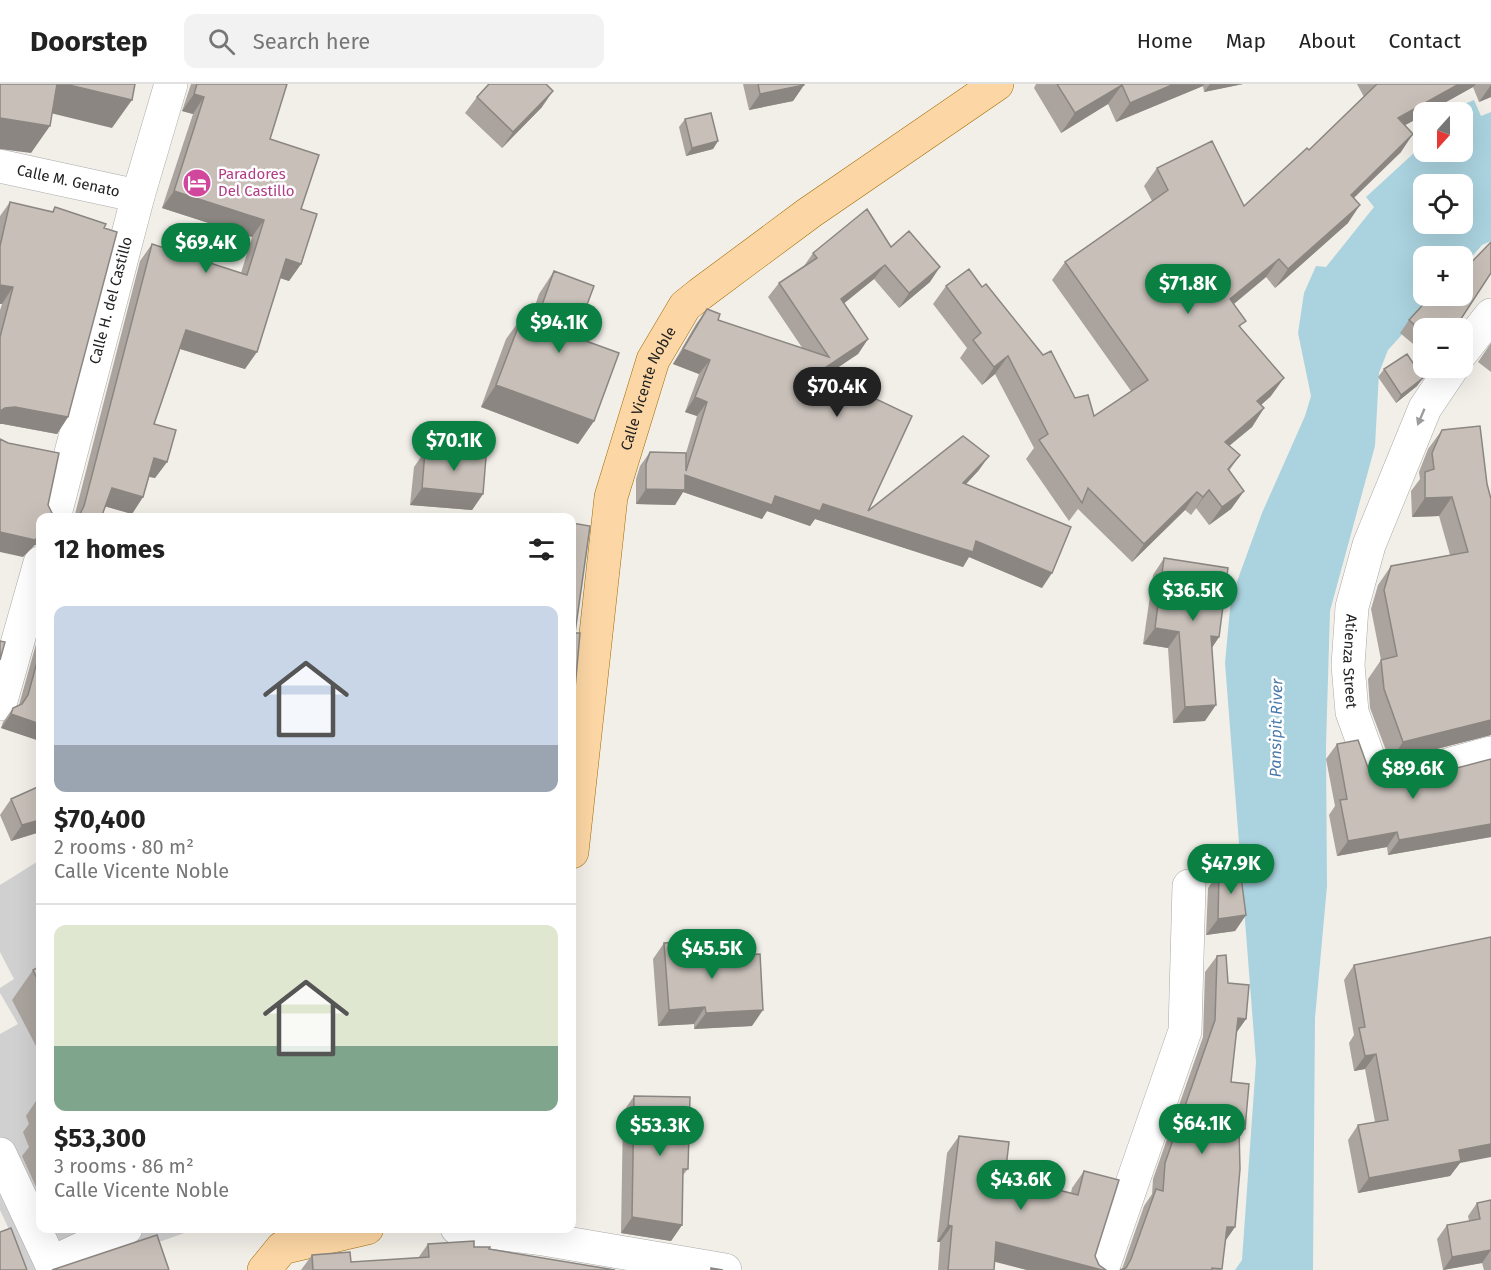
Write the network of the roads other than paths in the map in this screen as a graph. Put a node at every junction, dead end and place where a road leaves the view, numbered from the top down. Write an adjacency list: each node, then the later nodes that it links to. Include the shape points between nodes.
1 (171, 84): 4 (street, Calle H. del Castillo)
2 (997, 84): 12 (main road, Calle Vicente Noble, via 809,213 685,306 672,325 653,360 612,497)
3 (0, 166): 4 (street, Calle M. Genato)
4 (138, 196): 8 (street, Calle H. del Castillo, via 56,453)
5 (1491, 315): 6 (street)
6 (1473, 338)
7 (1445, 378): 11 (street, Atienza Street, one-way to 11, via 1425,408 1366,556 1352,608 1348,665 1352,712 1378,783)
8 (54, 513)
9 (36, 577): 10 (street)
10 (0, 704)
11 (1491, 753)
12 (576, 816)
13 (1189, 886): 22 (street, via 1185,1031)
14 (0, 1154): 15 (street)
15 (36, 1231)
16 (37, 1233): 17 (street, via 51,1263)
17 (115, 1233)
18 (346, 1233): 20 (main road, via 282,1248)
19 (542, 1234): 21 (street)
20 (264, 1270)
21 (724, 1270)
22 (1102, 1270)

